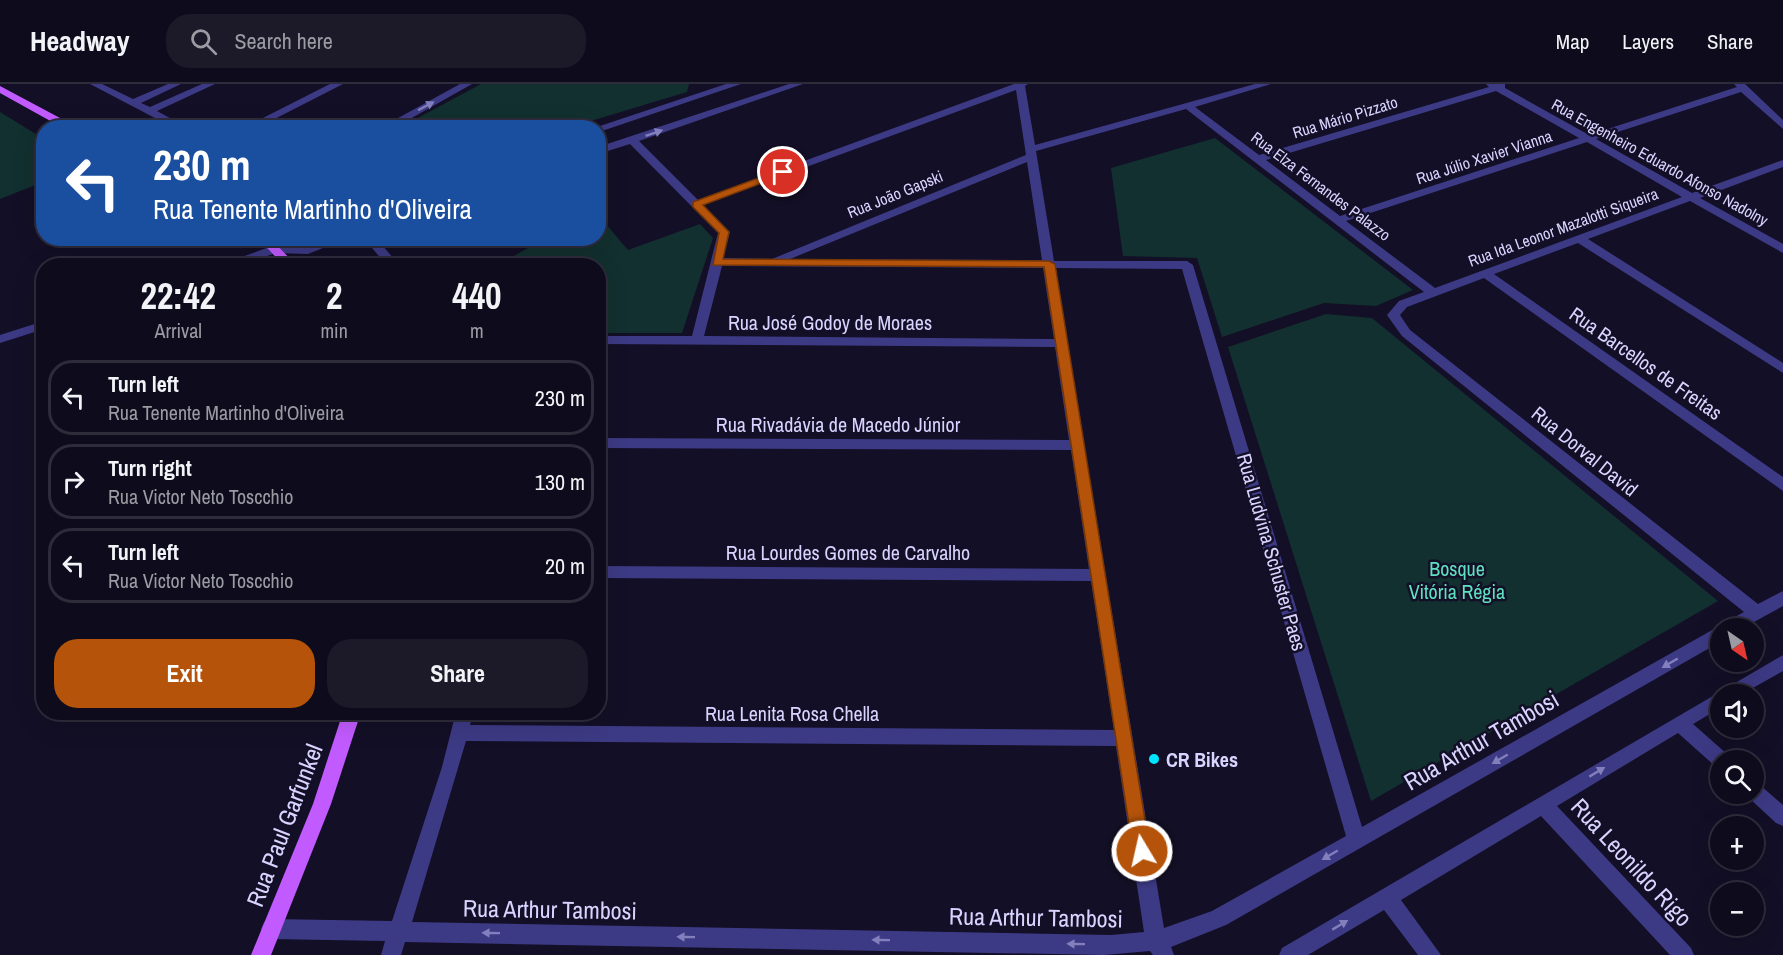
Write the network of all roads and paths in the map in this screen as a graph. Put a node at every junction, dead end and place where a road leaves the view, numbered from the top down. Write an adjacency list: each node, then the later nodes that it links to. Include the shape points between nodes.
1 (96, 84): 14 (street)
2 (176, 84): 14 (street)
3 (210, 84): 16 (street)
4 (338, 84): 19 (street)
5 (467, 84): 20 (street, one-way to 5)
6 (736, 84): 21 (street)
7 (798, 84): 24 (street, one-way to 7)
8 (1022, 84): 26 (street); 30 (street)
9 (1266, 84): 15 (street, Rua João Gapski)
10 (1510, 84): 11 (street, Rua Mário Pizzato)
11 (1494, 86): 23 (street, Rua Engenheiro Eduardo Afonso Nadolny); 27 (street, Rua Mário Pizzato)
12 (1741, 86): 22 (street); 23 (street, Rua Júlio Xavier Vianna)
13 (0, 89): 17 (main road)
14 (134, 103): 16 (street)
15 (1188, 106): 26 (street, Rua João Gapski); 27 (street, Rua Elza Fernandes Palazzo)
16 (150, 111): 18 (street)
17 (56, 120)
18 (167, 120)
19 (264, 120)
20 (400, 120)
21 (606, 126)
22 (1783, 126)
23 (1587, 139): 29 (street, Rua Engenheiro Eduardo Afonso Nadolny); 31 (street, Rua Júlio Xavier Vianna)
24 (632, 140): 25 (street); 30 (street)
25 (606, 148)
26 (1032, 153): 43 (street, Rua João Gapski); 44 (street)
27 (1258, 159): 31 (street, Rua Elza Fernandes Palazzo)
28 (1783, 163): 29 (street, Rua Ida Leonor Mazalotti Siqueira)
29 (1691, 197): 32 (street, Rua Ida Leonor Mazalotti Siqueira); 38 (street, Rua Engenheiro Eduardo Afonso Nadolny)
30 (696, 204): 42 (street, via 724,232)
31 (1338, 220): 46 (street, Rua Elza Fernandes Palazzo)
32 (1579, 239): 45 (street, Rua Ida Leonor Mazalotti Siqueira); 53 (street)
33 (272, 246): 37 (main road)
34 (277, 246): 37 (street)
35 (320, 246): 37 (street, via 308,250)
36 (376, 246): 41 (street)
37 (275, 249): 39 (street); 40 (main road)
38 (1783, 249)
39 (247, 258)
40 (283, 258)
41 (387, 258)
42 (717, 262): 43 (street); 51 (street)
43 (770, 263): 44 (street)
44 (1049, 264): 52 (street); 75 (street, Rua Ludvina Schuster Paes, via 1187,265)
45 (1486, 274): 46 (street, Rua Ida Leonor Mazalotti Siqueira); 56 (street, Rua Barcellos de Freitas)
46 (1434, 293): 47 (street, Rua Ida Leonor Mazalotti Siqueira, via 1402,304)
47 (1393, 315): 60 (street, Rua Dorval David, via 1406,333)
48 (36, 328): 49 (street)
49 (0, 339)
50 (606, 340): 51 (street, Rua José Godoy de Moraes)
51 (697, 341): 52 (street, Rua José Godoy de Moraes)
52 (1062, 343): 55 (street)
53 (1783, 369)
54 (606, 443): 55 (street, Rua Rivadávia de Macedo Júnior)
55 (1078, 444): 58 (street)
56 (1783, 485)
57 (606, 572): 58 (street, Rua Lourdes Gomes de Carvalho)
58 (1098, 575): 70 (street)
59 (1783, 598): 60 (street)
60 (1757, 614): 61 (street)
61 (1749, 618)
62 (1710, 640): 75 (street, Rua Arthur Tambosi, one-way to 75)
63 (1783, 662): 64 (street)
64 (1745, 684)
65 (1710, 705): 68 (street)
66 (349, 720): 77 (main road, Rua Paul Garfunkel, via 322,804)
67 (463, 720): 69 (street)
68 (1680, 723): 71 (street); 73 (street, one-way to 68)
69 (460, 733): 70 (street, Rua Lenita Rosa Chella); 78 (street)
70 (1124, 738): 79 (street)
71 (1710, 751)
72 (1764, 800): 74 (street)
73 (1542, 804): 76 (street); 84 (street, Rua Leonildo Rigo)
74 (1783, 818)
75 (1357, 840): 79 (street, Rua Arthur Tambosi, one-way to 79)
76 (1386, 897): 82 (street, one-way to 76); 83 (street)
77 (272, 929): 78 (street, Rua Arthur Tambosi); 80 (main road, Rua Paul Garfunkel)
78 (399, 931): 79 (street, Rua Arthur Tambosi, one-way to 78); 81 (street)
79 (1160, 948)
80 (261, 955)
81 (391, 955)
82 (1289, 955)
83 (1431, 955)
84 (1684, 955)

